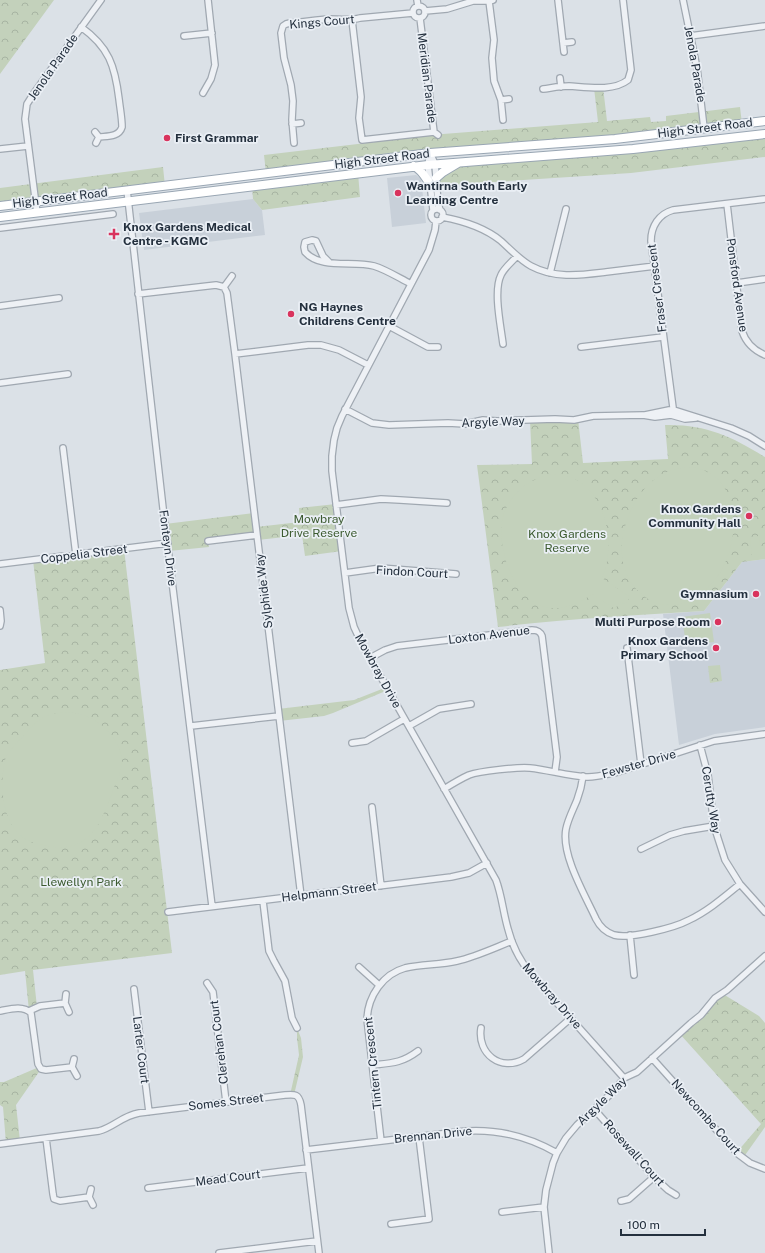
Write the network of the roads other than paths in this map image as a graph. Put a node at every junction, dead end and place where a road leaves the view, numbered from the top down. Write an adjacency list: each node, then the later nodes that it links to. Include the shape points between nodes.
1 (101, 0): 13 (street, Jenola Parade)
2 (208, 0): 14 (street)
3 (558, 0): 18 (street)
4 (623, 0): 21 (street, via 631,70 628,80 620,85 598,88)
5 (683, 0): 16 (street, Jenola Parade)
6 (491, 1): 8 (street, via 473,1 447,9); 25 (street, via 494,81)
7 (418, 3): 8 (street); 9 (street)
8 (425, 11): 10 (street)
9 (413, 13): 10 (street); 11 (street, Kings Court)
10 (420, 18): 11 (street, Meridian Parade, via 436,133 362,140 359,118 361,97)
11 (352, 20): 29 (street, Kings Court, via 321,20 287,23 283,26 283,55 293,101)
12 (765, 26): 16 (street)
13 (81, 27): 33 (street, via 103,48 117,79 121,130 116,135); 37 (street, Jenola Parade, via 27,104 25,118)
14 (212, 33): 15 (street); 23 (street, via 214,70)
15 (184, 36)
16 (690, 36): 30 (street, Jenola Parade, via 698,75)
17 (572, 42): 18 (street)
18 (563, 43): 19 (street)
19 (564, 52)
20 (560, 78): 21 (street)
21 (561, 87): 22 (street)
22 (543, 89)
23 (203, 93)
24 (509, 99): 25 (street)
25 (501, 100): 26 (street)
26 (503, 120)
27 (765, 121): 30 (main road, High Street Road)
28 (301, 123): 29 (street)
29 (292, 124): 34 (street, Kings Court)
30 (704, 128): 35 (main road, High Street Road)
31 (94, 132): 33 (street)
32 (765, 134): 40 (main road, High Street Road)
33 (99, 137): 36 (street)
34 (294, 143)
35 (559, 143): 39 (main road, High Street Road); 40 (main road)
36 (96, 144)
37 (28, 146): 38 (street); 49 (street, Jenola Parade)
38 (0, 149)
39 (430, 153): 42 (street, Mowbray Drive); 44 (main road, High Street Road)
40 (566, 154): 41 (main road, High Street Road)
41 (462, 161): 42 (main road, High Street Road); 45 (main road)
42 (431, 164): 43 (main road, High Street Road); 45 (street, Mowbray Drive)
43 (414, 166): 45 (main road); 46 (main road, High Street Road)
44 (238, 177): 46 (main road); 47 (main road, High Street Road)
45 (433, 181): 55 (street, Mowbray Drive); 56 (street, Mowbray Drive)
46 (256, 186): 50 (main road, High Street Road)
47 (127, 190): 49 (main road, High Street Road); 50 (street, Fonteyn Drive)
48 (765, 199): 51 (street, Fraser Crescent)
49 (35, 202): 53 (main road, High Street Road); 57 (street, Jenola Parade)
50 (128, 202): 52 (main road, High Street Road); 73 (street, Fonteyn Drive)
51 (727, 204): 66 (street, Fraser Crescent, via 674,210 663,215 652,231); 70 (street, Ponsford Avenue)
52 (104, 205): 57 (main road, High Street Road); 59 (street, High Street Road)
53 (0, 206)
54 (566, 208): 67 (street)
55 (433, 210): 56 (street); 62 (street, Mowbray Drive, via 431,218)
56 (440, 210): 61 (street, Mowbray Drive)
57 (37, 213): 60 (main road, High Street Road)
58 (112, 214): 59 (street, High Street Road)
59 (96, 216): 63 (street, High Street Road)
60 (0, 217)
61 (442, 217): 62 (street); 64 (street, via 482,228)
62 (436, 221): 71 (street, Mowbray Drive, via 429,250)
63 (0, 228)
64 (517, 256): 67 (street, via 532,267); 78 (street, via 503,271 498,282)
65 (329, 262): 65 (street, via 318,261 307,254 305,242 316,242); 71 (street, via 375,266)
66 (655, 266): 67 (street, via 576,275); 77 (street, Fraser Crescent)
67 (550, 273)
68 (232, 276): 72 (street)
69 (765, 279): 70 (street)
70 (737, 283): 82 (street, Ponsford Avenue, via 745,338 749,345)
71 (411, 284): 76 (street, Mowbray Drive)
72 (224, 287): 73 (street, via 216,285); 81 (street, Sylphide Way)
73 (138, 294): 94 (street, Fonteyn Drive)
74 (59, 298): 75 (street)
75 (0, 306)
76 (389, 326): 79 (street, via 428,347); 83 (street, Mowbray Drive)
77 (663, 337): 80 (street); 87 (street, Fraser Crescent)
78 (503, 344)
79 (438, 347)
80 (581, 347)
81 (235, 354): 83 (street, via 321,345 339,350); 92 (street, Sylphide Way)
82 (765, 355)
83 (368, 365): 86 (street, Mowbray Drive)
84 (68, 374): 85 (street)
85 (0, 383)
86 (345, 409): 87 (street, Argyle Way, via 372,423 389,425 465,424 483,420 569,420 589,416); 91 (street, Mowbray Drive, via 337,428 332,456)
87 (671, 412): 88 (street, via 731,428)
88 (765, 446)
89 (63, 448): 95 (street)
90 (447, 504): 91 (street, via 381,499)
91 (336, 505): 97 (street, Mowbray Drive)
92 (257, 534): 93 (street); 104 (street, Sylphide Way)
93 (208, 541)
94 (168, 543): 95 (street, Coppelia Street); 106 (street, Fonteyn Drive)
95 (76, 554): 96 (street, Coppelia Street)
96 (0, 564)
97 (345, 573): 98 (street, Findon Court, via 381,568); 102 (street, Mowbray Drive, via 351,618)
98 (456, 574)
99 (0, 610): 100 (street)
100 (0, 626)
101 (626, 648): 111 (street)
102 (370, 658): 105 (street, Mowbray Drive); 112 (street, Loxton Avenue, via 397,646 537,630 542,636 557,757)
103 (471, 704): 107 (street, via 439,709)
104 (279, 716): 106 (street); 121 (street, Sylphide Way)
105 (404, 719): 107 (street, Mowbray Drive); 109 (street, via 366,741)
106 (190, 726): 123 (street, Fonteyn Drive)
107 (409, 726): 114 (street, Mowbray Drive)
108 (765, 734): 110 (street, Fewster Drive)
109 (352, 743)
110 (700, 745): 111 (street, Fewster Drive); 116 (street, Cerutty Way, via 708,775)
111 (641, 764): 113 (street, Fewster Drive, via 609,774)
112 (555, 772): 113 (street, Fewster Drive); 114 (street, Fewster Drive, via 525,768 479,773 469,775)
113 (583, 776): 126 (street, via 566,831 568,854 598,923 612,934)
114 (444, 789): 118 (street, Mowbray Drive)
115 (372, 807): 120 (street)
116 (714, 826): 117 (street, via 684,830); 119 (street, Cerutty Way, via 725,860)
117 (641, 849)
118 (487, 863): 120 (street, Helpmann Street, via 458,876); 127 (street, Mowbray Drive, via 500,891)
119 (740, 884): 125 (street, Cerutty Way); 126 (street, via 690,920 663,930)
120 (381, 886): 121 (street, Helpmann Street)
121 (301, 896): 122 (street, Helpmann Street)
122 (263, 900): 123 (street, Helpmann Street); 140 (street, via 269,951 285,981 292,1018)
123 (212, 906): 124 (street, Helpmann Street)
124 (168, 912)
125 (765, 912)
126 (630, 934): 130 (street)
127 (512, 941): 132 (street, Tintern Crescent, via 462,960 402,969); 139 (street, Mowbray Drive, via 529,971)
128 (765, 956): 143 (street, Argyle Way, via 715,998 701,1016)
129 (359, 967): 132 (street)
130 (634, 974)
131 (207, 983): 149 (street, Clerehan Court, via 213,992)
132 (379, 985): 145 (street, Tintern Crescent, via 367,1014)
133 (134, 988): 151 (street, Larter Court)
134 (66, 994): 135 (street)
135 (65, 1003): 137 (street, via 40,1006); 138 (street)
136 (0, 1011): 137 (street, via 22,1008)
137 (29, 1011): 146 (street, via 39,1068 46,1070)
138 (69, 1012)
139 (571, 1018): 141 (street, via 524,1059 510,1064 489,1055 482,1043); 148 (street, Mowbray Drive)
140 (297, 1028)
141 (481, 1028)
142 (418, 1051): 145 (street, via 409,1058 397,1062)
143 (652, 1058): 148 (street, Argyle Way, via 637,1072); 159 (street, Newcombe Court, via 738,1154 750,1163)
144 (74, 1059): 146 (street)
145 (373, 1066): 154 (street, Tintern Crescent)
146 (72, 1067): 147 (street)
147 (77, 1076)
148 (624, 1078): 150 (street, Argyle Way, via 616,1090)
149 (226, 1102): 151 (street, Somes Street); 156 (street, Somes Street, via 292,1094 298,1096)
150 (594, 1109): 157 (street, Argyle Way, via 572,1131); 160 (street, Rosewall Court)
151 (149, 1112): 153 (street, Somes Street, via 127,1117 104,1130)
152 (419, 1137): 154 (street, Brennan Drive); 157 (street, Brennan Drive, via 466,1131 492,1131 523,1138); 169 (street, via 429,1219)
153 (46, 1138): 155 (street, Somes Street); 164 (street, via 54,1199 60,1201)
154 (381, 1141): 156 (street, Brennan Drive)
155 (0, 1144)
156 (306, 1150): 158 (street, Somes Street)
157 (557, 1153): 167 (street, Argyle Way, via 547,1184)
158 (308, 1168): 161 (street, Mead Court); 170 (street, Somes Street)
159 (765, 1169)
160 (654, 1177): 163 (street, Rosewall Court); 165 (street, via 629,1199)
161 (148, 1188)
162 (91, 1189): 164 (street)
163 (676, 1194)
164 (89, 1197): 166 (street)
165 (620, 1201)
166 (93, 1205)
167 (544, 1207): 168 (street); 173 (street, Argyle Way)
168 (502, 1212)
169 (391, 1224)
170 (317, 1241): 171 (street); 172 (street, Somes Street)
171 (219, 1253)
172 (319, 1253)
173 (549, 1253)

